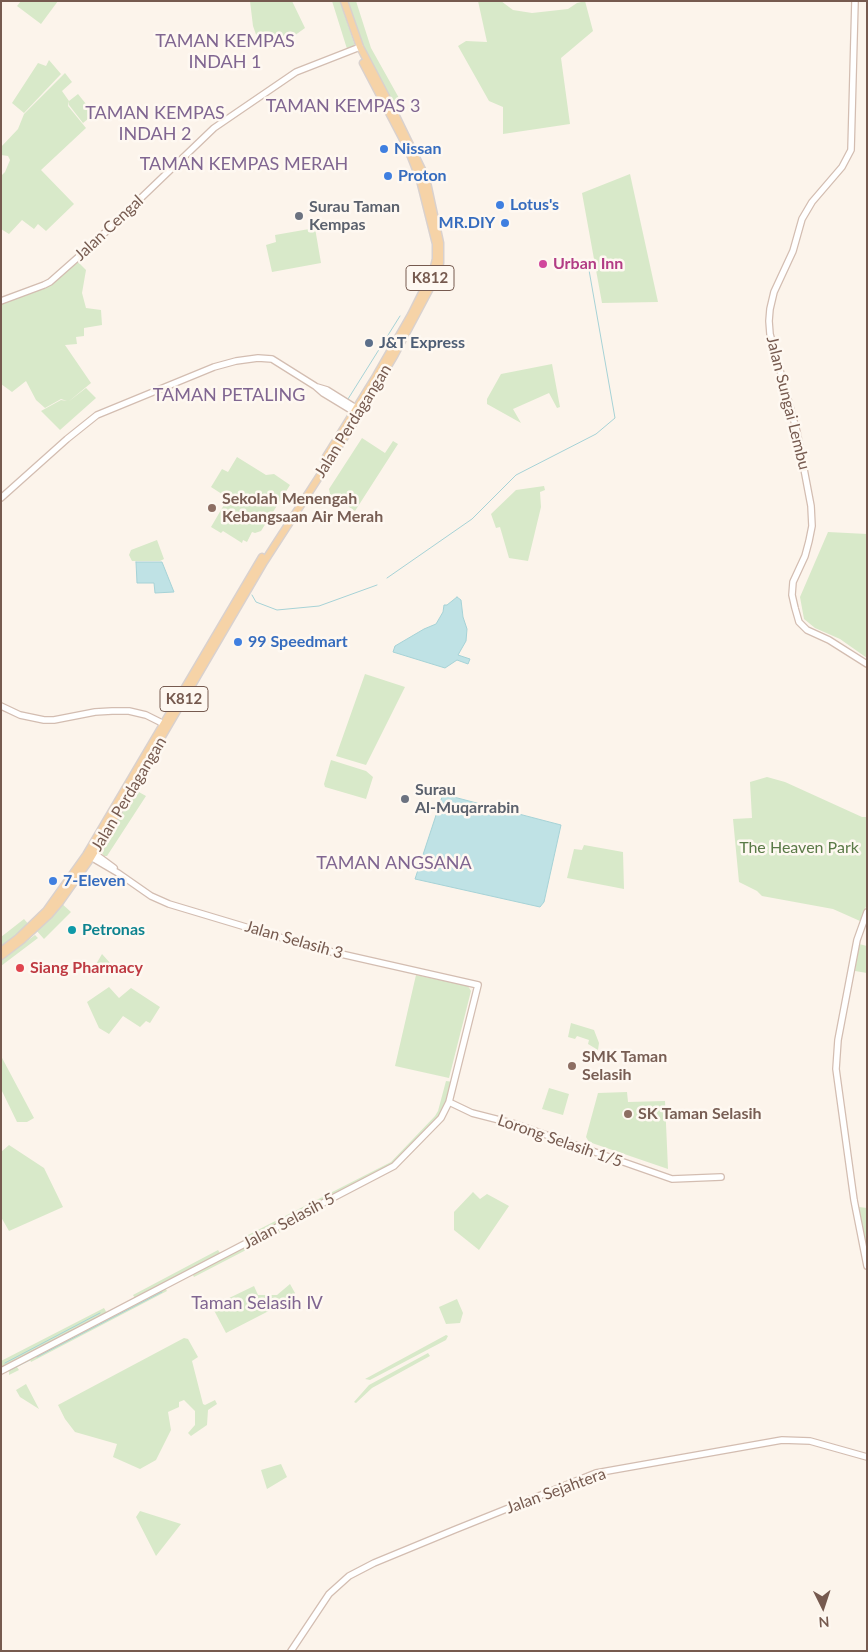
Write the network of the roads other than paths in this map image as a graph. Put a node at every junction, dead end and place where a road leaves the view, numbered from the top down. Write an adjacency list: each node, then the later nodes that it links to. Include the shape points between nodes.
1 (340, 1): 4 (main road, Jalan Perdagangan / K812)
2 (344, 1): 4 (main road, Jalan Perdagangan / K812)
3 (855, 1): 8 (street, Jalan Sungai Lembu, via 851,150 842,167 802,219 793,251 774,292 769,321 797,432 811,506 809,541 793,582 792,595 799,622)
4 (358, 48): 5 (street, Jalan Cengal, via 296,72 214,128 50,282); 6 (main road, Jalan Perdagangan / K812, via 426,178 441,249 433,284)
5 (1, 301)
6 (358, 412): 7 (street, via 276,361 266,358 236,361 97,415); 10 (main road, Jalan Perdagangan / K812, via 251,574); 11 (main road, Jalan Perdagangan / K812, via 264,562)
7 (1, 498)
8 (867, 664)
9 (1, 706): 10 (street, via 20,715 44,720 112,711 146,715)
10 (164, 724): 11 (main road, Jalan Perdagangan / K812)
11 (90, 854): 13 (main road, Jalan Perdagangan / K812, via 46,911); 14 (main road, Jalan Perdagangan / K812, via 60,902 35,929); 15 (street, Jalan Selasih 3, via 151,896 169,904 319,949)
12 (867, 912): 18 (street, via 857,940 838,1040 836,1069 854,1200)
13 (1, 951)
14 (1, 956)
15 (478, 984): 16 (street, Jalan Selasih 5)
16 (449, 1102): 17 (street, Lorong Selasih 1/5, via 464,1110 515,1124 672,1179); 19 (street, Jalan Selasih 5, via 441,1118 394,1166)
17 (721, 1177)
18 (867, 1266)
19 (1, 1371)
20 (867, 1457): 21 (street, Jalan Sejahtera, via 810,1441 782,1440 596,1473 349,1576 329,1594)
21 (291, 1651)

